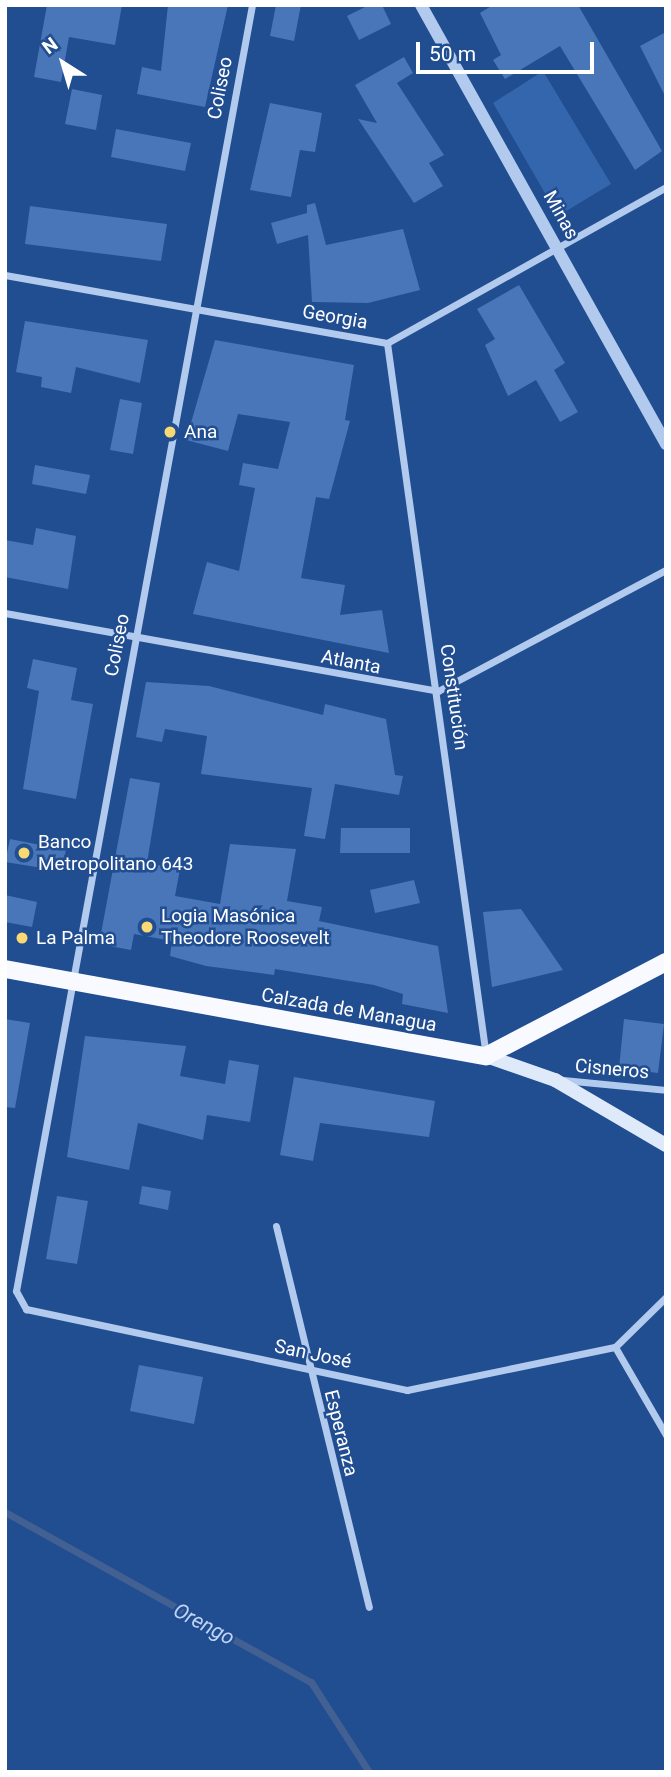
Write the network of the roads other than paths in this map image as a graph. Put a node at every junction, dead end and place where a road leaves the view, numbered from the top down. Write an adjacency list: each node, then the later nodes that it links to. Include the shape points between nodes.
1 (252, 5): 6 (street, Coliseo)
2 (421, 5): 4 (street, Minas)
3 (666, 187): 4 (street, Georgia)
4 (558, 249): 7 (street, Georgia); 8 (street, Minas)
5 (5, 275): 6 (street, Georgia)
6 (194, 309): 7 (street, Georgia); 11 (street, Coliseo)
7 (387, 343): 12 (street, Constitución)
8 (666, 444)
9 (666, 569): 12 (street)
10 (5, 613): 11 (street, Atlanta)
11 (135, 635): 12 (street, Atlanta); 15 (street, Coliseo)
12 (438, 691): 16 (street, Constitución)
13 (666, 962): 16 (main road)
14 (5, 969): 15 (main road, Calzada de Managua)
15 (68, 981): 16 (main road, Calzada de Managua); 21 (street, Coliseo)
16 (486, 1056): 17 (main road)
17 (555, 1080): 18 (street, Cisneros); 19 (main road)
18 (666, 1090)
19 (666, 1144)
20 (276, 1226): 24 (street, Esperanza)
21 (16, 1291): 24 (street, San José, via 26,1309)
22 (666, 1297): 23 (street)
23 (615, 1347): 24 (street, San José, via 407,1390); 25 (street)
24 (308, 1369): 26 (street, Esperanza)
25 (666, 1435)
26 (369, 1607)

